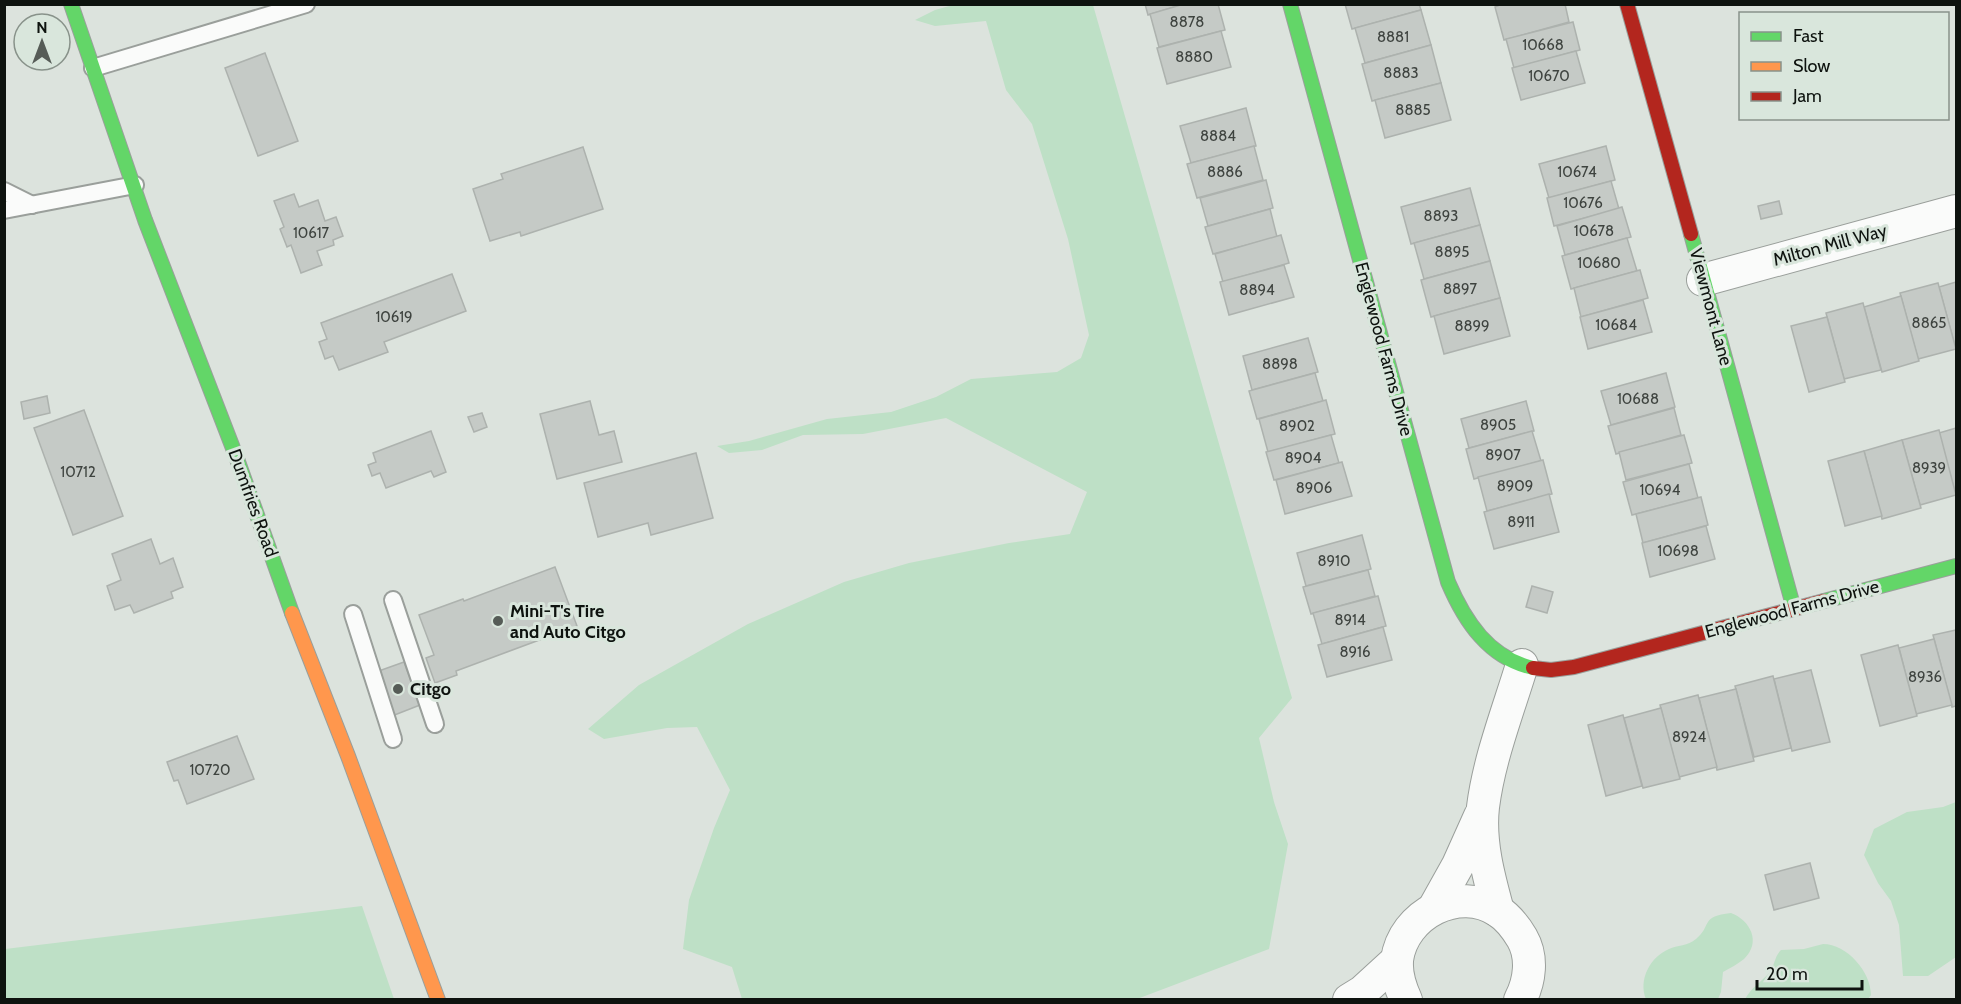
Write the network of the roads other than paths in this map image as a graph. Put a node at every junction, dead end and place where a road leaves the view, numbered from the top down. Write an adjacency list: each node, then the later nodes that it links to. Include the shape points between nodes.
1 (71, 4): 5 (street, Dumfries Road)
2 (306, 4): 5 (lane)
3 (1290, 4): 16 (street, Englewood Farms Drive, via 1448,582 1468,625 1501,656)
4 (1627, 4): 11 (street, Viewmont Lane)
5 (93, 68): 6 (street, Dumfries Road)
6 (135, 185): 8 (lane); 23 (street, Dumfries Road)
7 (4, 191): 8 (lane)
8 (32, 205): 9 (lane)
9 (4, 210)
10 (1956, 211): 11 (street, Milton Mill Way)
11 (1703, 280): 14 (street, Viewmont Lane)
12 (1956, 566): 14 (street, Englewood Farms Drive)
13 (393, 600): 17 (lane)
14 (1794, 609): 16 (street, Englewood Farms Drive, via 1573,666 1552,670)
15 (353, 614): 18 (lane)
16 (1522, 665): 19 (street)
17 (435, 724)
18 (393, 739)
19 (1483, 809): 20 (street); 21 (street, via 1486,863)
20 (1434, 908): 21 (street, via 1467,901); 22 (street, via 1416,921)
21 (1498, 911): 26 (street, via 1515,926 1526,944 1530,966)
22 (1397, 960): 24 (street); 25 (street, via 1398,981)
23 (438, 999)
24 (1349, 999)
25 (1406, 999)
26 (1521, 999)

